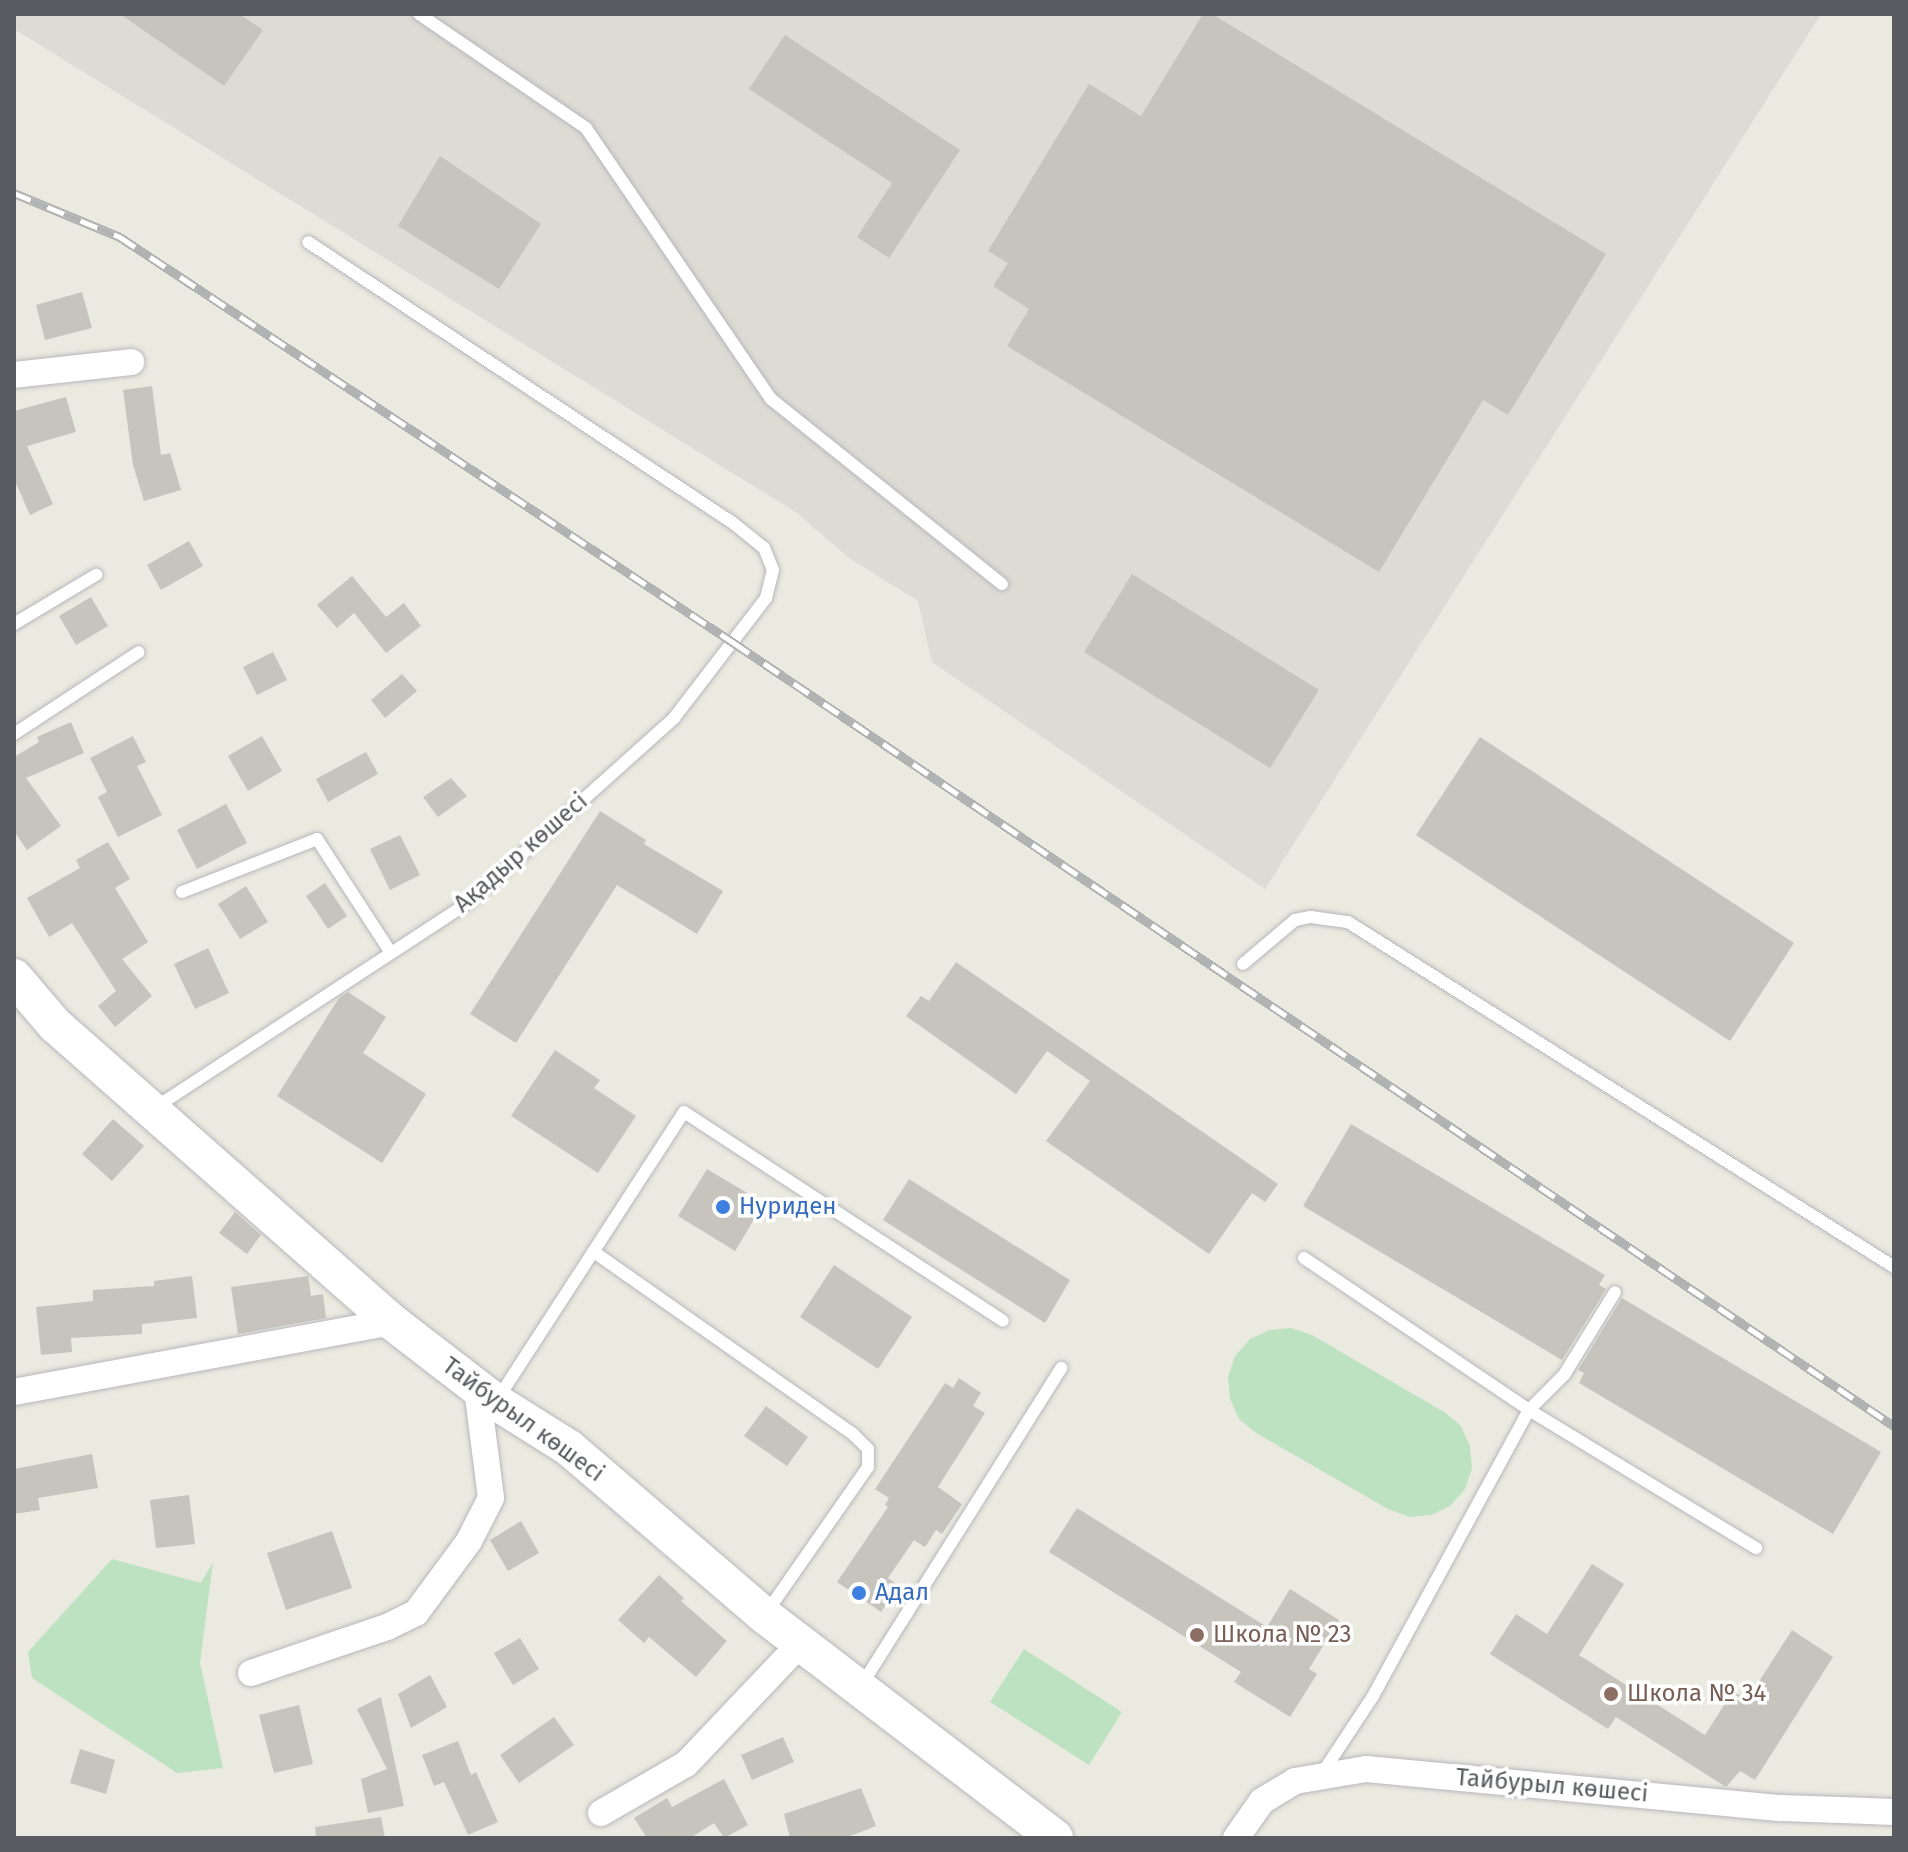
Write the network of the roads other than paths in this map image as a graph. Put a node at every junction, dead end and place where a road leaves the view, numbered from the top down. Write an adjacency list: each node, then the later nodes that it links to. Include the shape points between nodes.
1 (419, 14): 6 (lane, via 586,128 771,399)
2 (308, 242): 11 (lane, Ақадыр көшесі, via 733,523 764,548 773,570 766,598 674,718 468,903)
3 (131, 362): 4 (street)
4 (14, 375)
5 (96, 575): 7 (lane)
6 (1002, 584)
7 (14, 624)
8 (139, 652): 9 (lane)
9 (14, 734)
10 (182, 892): 11 (lane, via 317,839)
11 (391, 953): 14 (lane, Ақадыр көшесі)
12 (1243, 964): 17 (lane, via 1295,920 1348,922)
13 (14, 977): 14 (main road, Тайбурыл көшесі, via 55,1025)
14 (153, 1109): 20 (main road, Тайбурыл көшесі)
15 (594, 1252): 19 (lane, via 684,1112); 23 (lane); 26 (lane, via 868,1449 868,1467)
16 (1304, 1258): 24 (lane)
17 (1894, 1267)
18 (1615, 1292): 24 (lane, via 1564,1375)
19 (1003, 1321)
20 (392, 1322): 22 (street); 23 (main road, Тайбурыл көшесі)
21 (1061, 1368): 29 (lane)
22 (14, 1392)
23 (486, 1395): 26 (main road, Тайбурыл көшесі, via 569,1448); 28 (street, via 491,1498 469,1541 416,1613)
24 (1529, 1410): 25 (lane); 30 (lane, via 1373,1696)
25 (1756, 1548)
26 (765, 1616): 27 (main road, Тайбурыл көшесі)
27 (801, 1643): 29 (main road, Тайбурыл көшесі); 32 (street, via 686,1764)
28 (251, 1673)
29 (859, 1689): 33 (main road, Тайбурыл көшесі)
30 (1321, 1775): 31 (street, Тайбурыл көшесі, via 1366,1769 1781,1808); 34 (street, Тайбурыл көшесі, via 1295,1781 1262,1801)
31 (1894, 1812)
32 (601, 1813)
33 (1055, 1838)
34 (1236, 1838)

